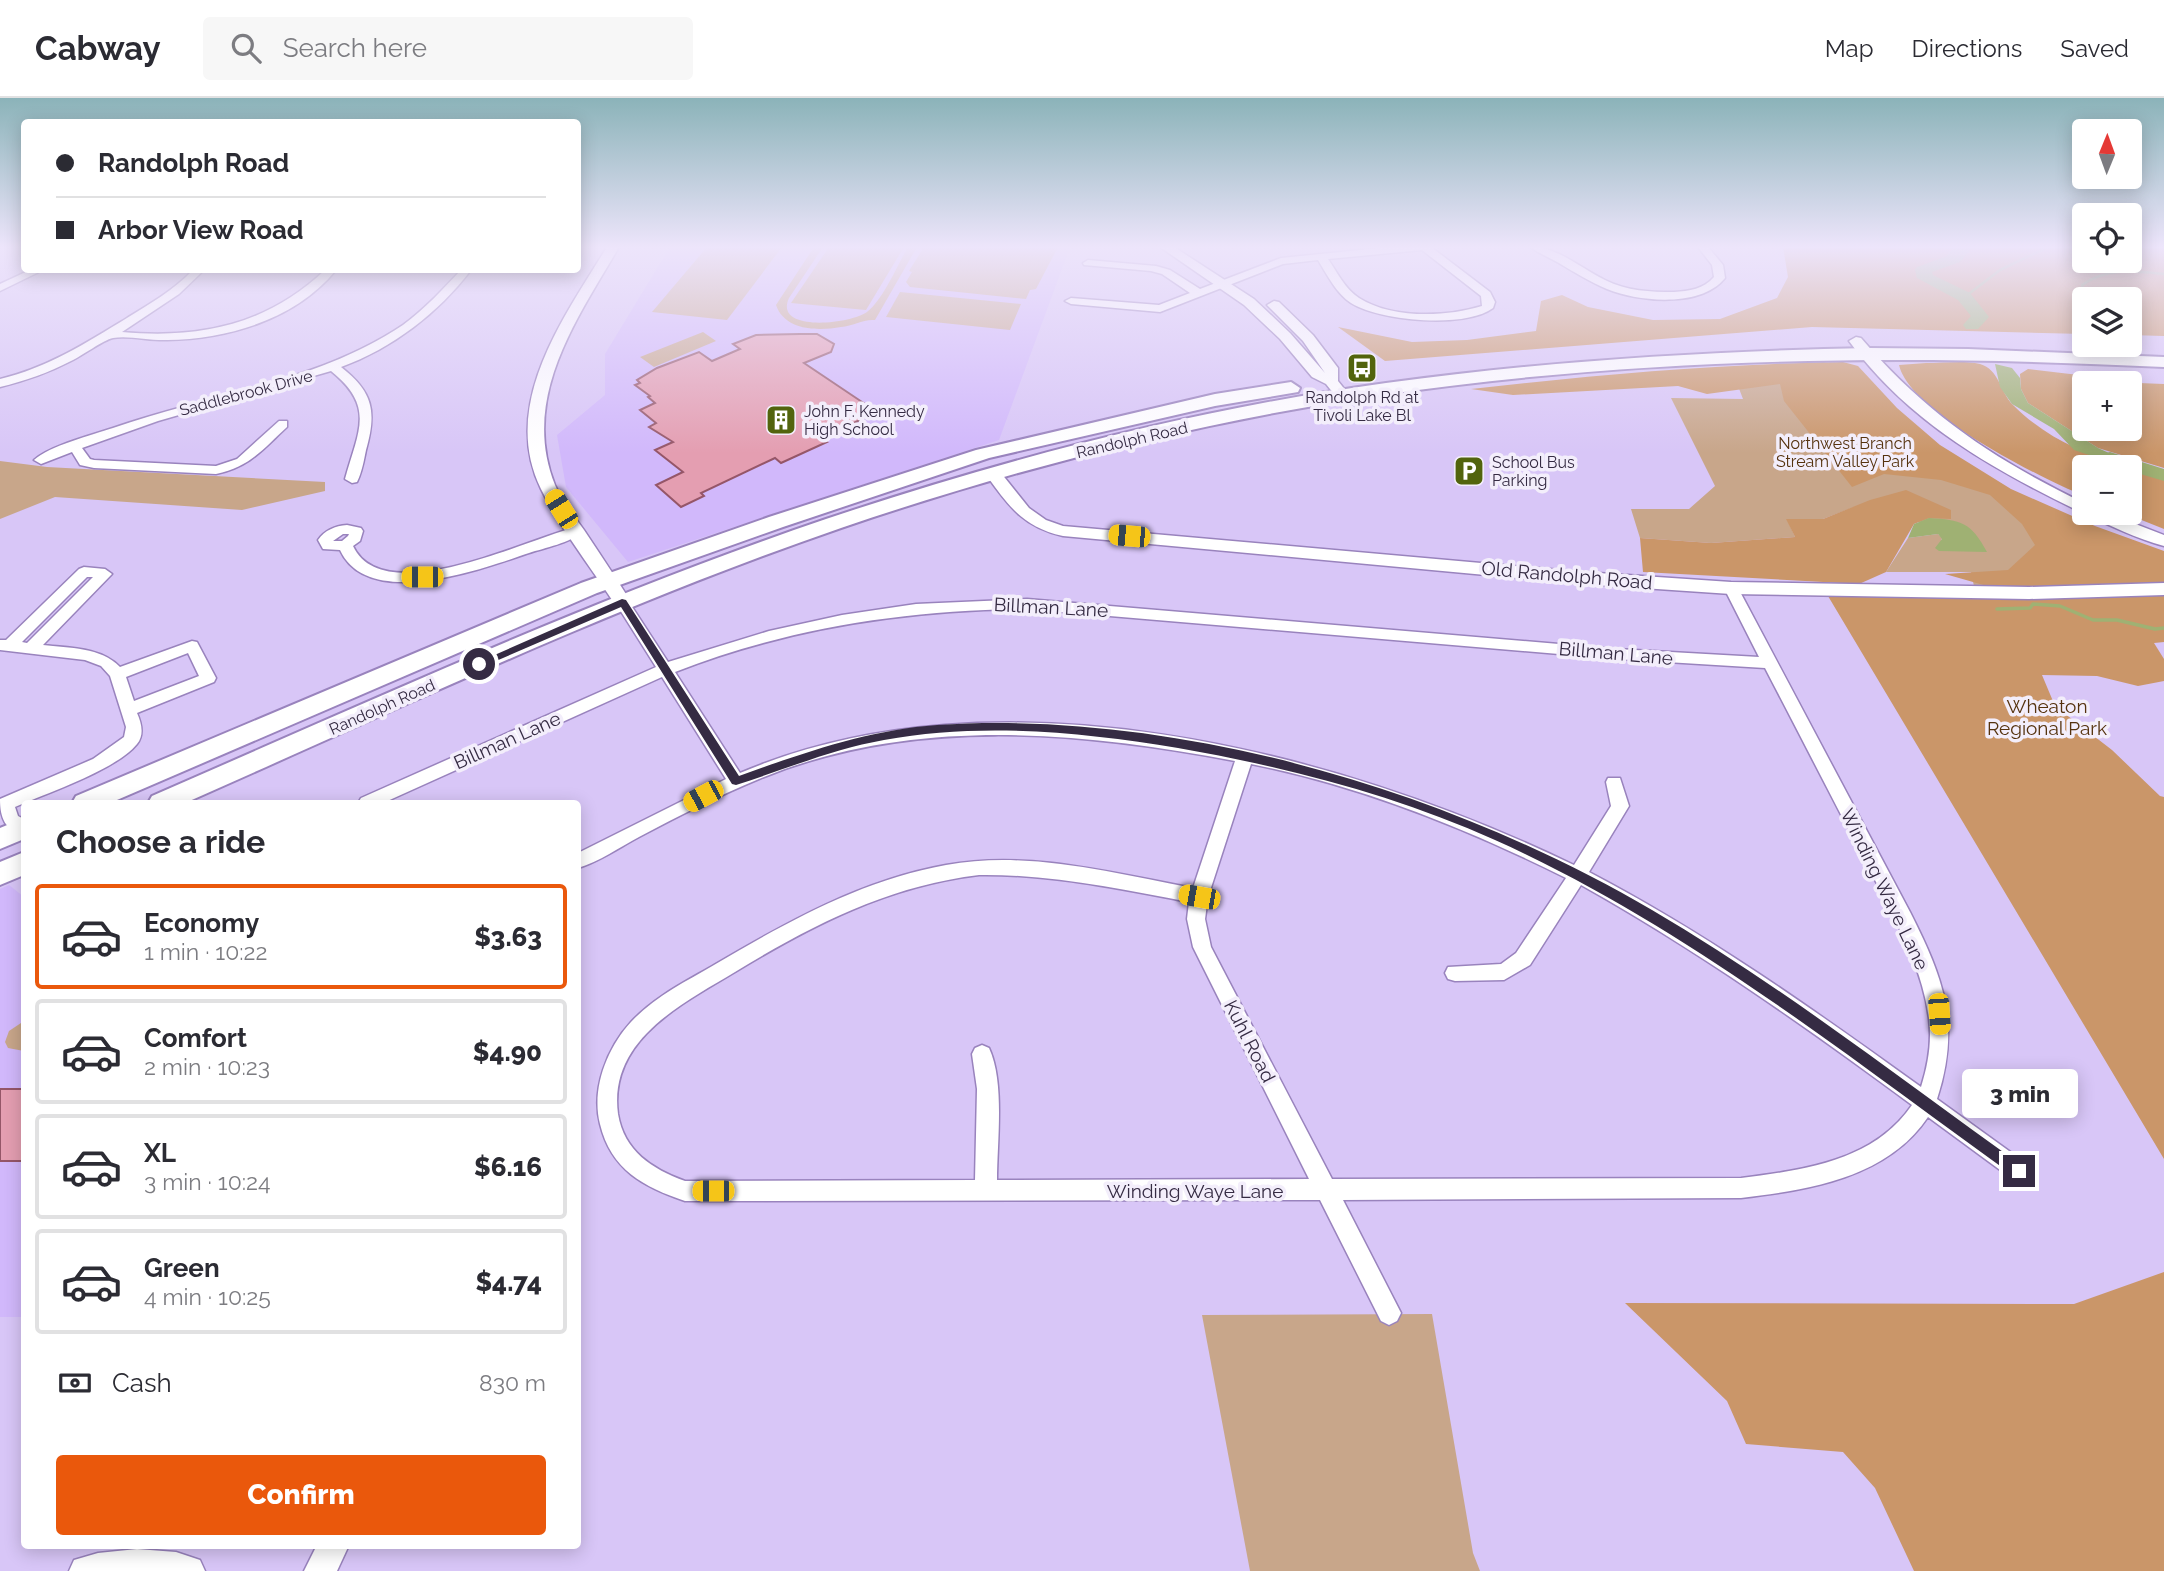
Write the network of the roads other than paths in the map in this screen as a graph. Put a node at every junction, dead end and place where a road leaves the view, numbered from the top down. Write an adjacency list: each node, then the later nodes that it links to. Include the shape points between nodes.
1 (139, 316): 7 (street)
2 (268, 316): 7 (street, via 209,333 167,339)
3 (423, 316): 13 (street, Saddlebrook Drive)
4 (573, 316): 26 (street, via 550,357 535,410 536,452 547,486)
5 (1263, 316): 15 (street)
6 (1284, 316): 15 (street, via 1333,371)
7 (110, 334): 14 (street, via 54,367)
8 (2072, 344): 9 (main road, Randolph Road)
9 (1861, 347): 12 (main road, Randolph Road); 15 (main road, Randolph Road); 24 (street, via 1916,407 1952,435)
10 (2142, 348): 11 (main road)
11 (2164, 349)
12 (2164, 362)
13 (334, 367): 18 (street, Saddlebrook Drive, via 278,387 152,418); 22 (street, via 357,387 365,403 365,425)
14 (0, 383)
15 (1337, 389): 17 (main road, Randolph Road, via 1215,400); 21 (main road, Randolph Road)
16 (283, 424): 18 (street, via 242,463 216,470 94,464 85,462)
17 (1067, 435): 19 (main road, Randolph Road); 21 (main road, via 998,457 991,464)
18 (74, 446): 20 (street, Saddlebrook Drive)
19 (984, 454): 23 (main road, via 975,472); 29 (main road, Randolph Road)
20 (41, 460)
21 (995, 476): 23 (main road, Randolph Road); 30 (street, Old Randolph Road, via 1031,520 1063,531)
22 (352, 478)
23 (903, 502): 32 (main road, Randolph Road)
24 (2072, 503)
25 (2123, 525): 27 (street)
26 (576, 531): 28 (street, via 464,570 422,577 374,573 355,564); 29 (street)
27 (2164, 541)
28 (345, 545)
29 (609, 581): 32 (street); 42 (main road, Randolph Road)
30 (1731, 588): 31 (street, Old Randolph Road, via 2029,593); 35 (street, Winding Waye Lane)
31 (2164, 589)
32 (622, 602): 36 (street); 43 (main road, Randolph Road)
33 (4, 645): 34 (street); 34 (street, via 84,572 105,574)
34 (31, 648): 37 (street, via 87,655 106,662)
35 (1769, 663): 36 (street, Billman Lane, via 1039,604 983,604 899,610 817,624 732,646); 56 (street, Winding Waye Lane, via 1927,971 1939,1014 1941,1045 1932,1093)
36 (665, 671): 40 (street); 44 (street, Billman Lane)
37 (117, 674): 38 (street); 38 (street, via 192,646 208,678)
38 (128, 710): 45 (street, via 134,727 131,740 114,754)
39 (1245, 755): 40 (street, via 1032,727 935,729 816,752); 52 (street, via 1405,800 1497,836); 53 (street, Kuhl Road)
40 (736, 781): 49 (street)
41 (1614, 782): 52 (street, via 1620,806)
42 (92, 800)
43 (168, 800)
44 (374, 800)
45 (13, 803): 46 (street, via 11,821)
46 (21, 826)
47 (21, 829): 48 (main road)
48 (0, 838)
49 (581, 859)
50 (21, 864): 51 (main road)
51 (0, 874)
52 (1578, 875): 54 (street, via 1523,959 1504,972); 56 (street, via 1736,968)
53 (1199, 897): 58 (street, Kuhl Road, via 1195,919 1202,947); 59 (street, Winding Waye Lane, via 1020,867 949,872 883,887 796,925 661,1006 636,1030 611,1078 605,1104 621,1152 651,1180 685,1191)
54 (1455, 974)
55 (982, 1054): 59 (street, via 987,1089)
56 (1925, 1104): 57 (street); 58 (street, Winding Waye Lane, via 1903,1134 1859,1163 1796,1182 1741,1188)
57 (2019, 1171)
58 (1325, 1190): 59 (street, Winding Waye Lane); 60 (street, Kuhl Road)
59 (986, 1192)
60 (1389, 1313)
61 (332, 1549): 64 (street)
62 (85, 1571): 63 (street, via 120,1564 167,1564)
63 (189, 1571)
64 (320, 1571)

